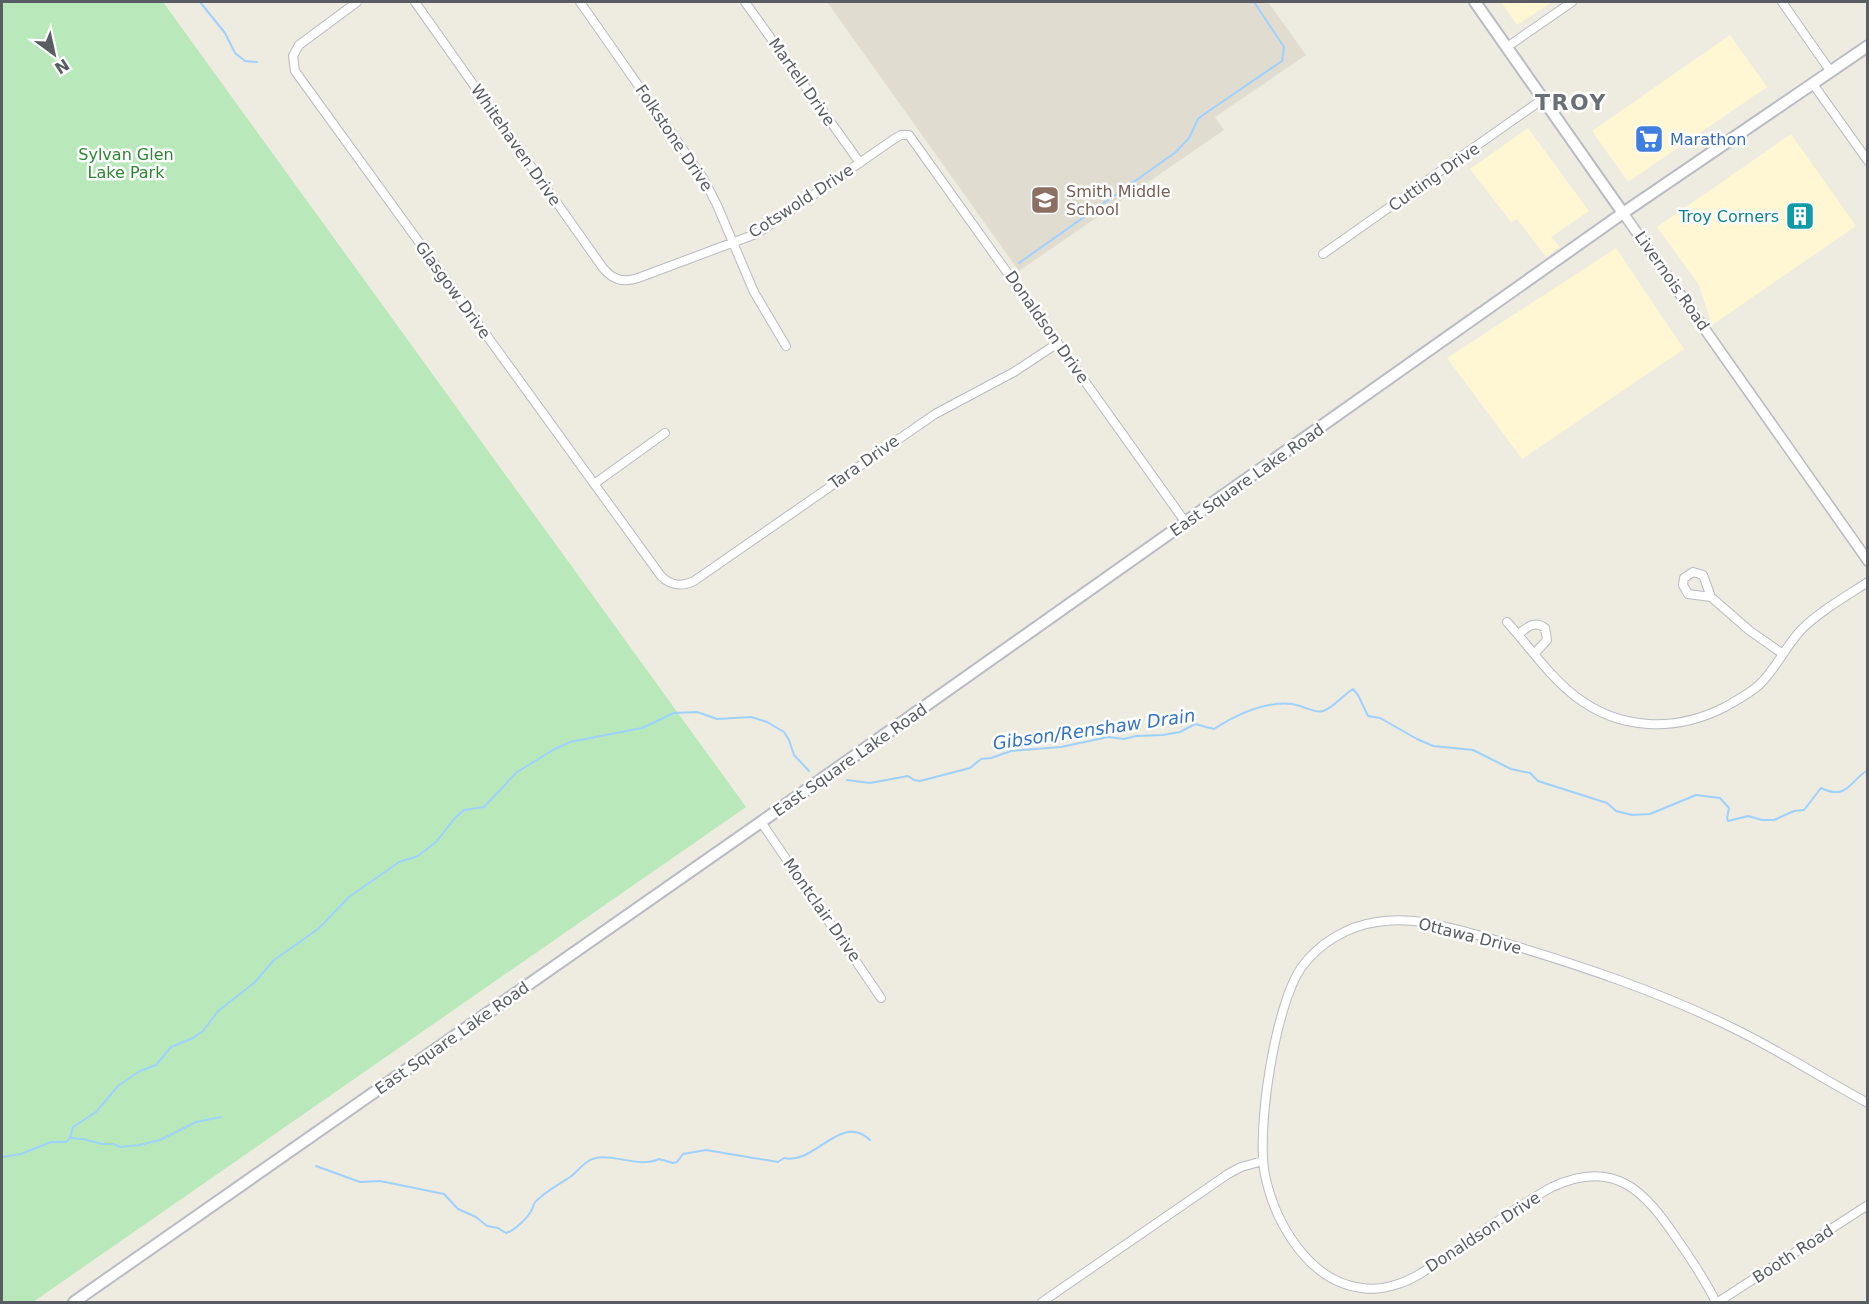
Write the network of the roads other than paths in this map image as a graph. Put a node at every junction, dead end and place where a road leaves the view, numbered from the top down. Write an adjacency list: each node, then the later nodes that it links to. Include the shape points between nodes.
1 (357, 2): 23 (street, Glasgow Drive, via 299,45 294,56 295,71)
2 (415, 2): 19 (street, Whitehaven Drive, via 603,268)
3 (580, 2): 17 (street, Folkstone Drive, via 698,168)
4 (745, 2): 15 (street, Martell Drive)
5 (1475, 2): 9 (main road, Livernois Road)
6 (1572, 2): 9 (street)
7 (1782, 2): 10 (street)
8 (1868, 46): 10 (main road, East Square Lake Road)
9 (1507, 47): 12 (main road, Livernois Road)
10 (1831, 72): 11 (main road, East Square Lake Road)
11 (1813, 84): 14 (street); 16 (main road, East Square Lake Road)
12 (1543, 99): 16 (main road, Livernois Road); 18 (street, Cutting Drive)
13 (905, 134): 15 (street, Cotswold Drive); 20 (street, Donaldson Drive, via 914,141)
14 (1868, 160)
15 (860, 163): 17 (street, Cotswold Drive, via 764,229)
16 (1623, 213): 24 (main road, East Square Lake Road); 25 (street, Livernois Road)
17 (732, 243): 19 (street, Cotswold Drive); 21 (street, Folkstone Drive, via 754,292)
18 (1323, 254)
19 (623, 281)
20 (1058, 343): 24 (street, Donaldson Drive); 27 (street, Tara Drive, via 1014,372 935,414 694,581)
21 (786, 346)
22 (665, 433): 23 (street)
23 (594, 484): 27 (street, Glasgow Drive, via 661,576)
24 (1186, 523): 33 (main road, East Square Lake Road)
25 (1868, 561)
26 (1868, 582): 32 (street, via 1808,624)
27 (674, 585)
28 (1711, 597): 32 (street)
29 (1507, 622): 30 (street)
30 (1519, 634): 31 (street); 31 (street, via 1532,625 1545,628 1547,640)
31 (1535, 653): 32 (street, via 1564,687 1587,705 1621,720 1655,725 1698,719 1742,698 1759,685)
32 (1783, 654)
33 (761, 822): 34 (street, Montclair Drive); 38 (main road, East Square Lake Road)
34 (881, 998)
35 (1868, 1103): 36 (street, Ottawa Drive, via 1733,1028 1620,979 1456,929 1410,921 1378,921 1327,942 1309,958 1293,983 1276,1038)
36 (1263, 1161): 39 (street, via 1228,1174); 40 (street, Donaldson Drive, via 1273,1200 1290,1235 1313,1264 1335,1282 1362,1288 1397,1285 1552,1187 1574,1178 1597,1176 1627,1184 1648,1199)
37 (1868, 1205): 40 (street, Booth Road)
38 (74, 1302)
39 (1042, 1302)
40 (1717, 1302)

